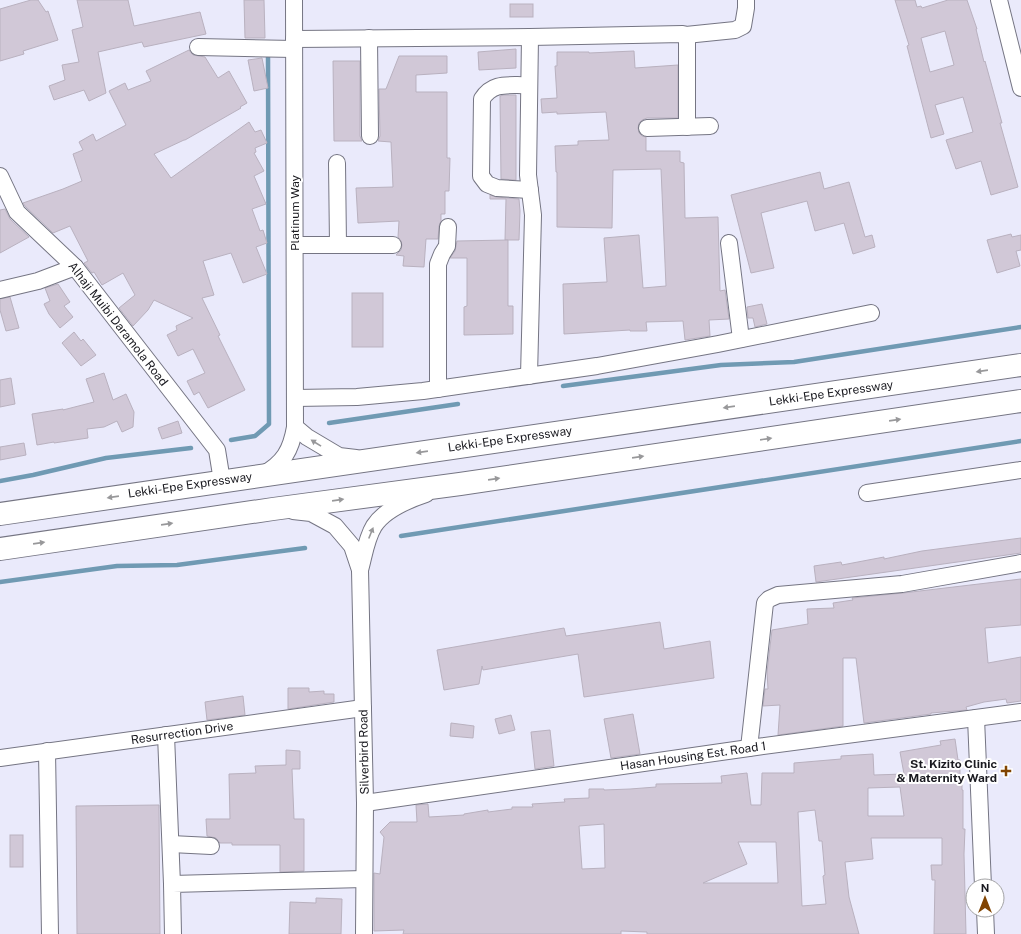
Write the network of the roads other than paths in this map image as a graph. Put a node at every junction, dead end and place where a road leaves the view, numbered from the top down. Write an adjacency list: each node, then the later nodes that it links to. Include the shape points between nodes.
1 (294, 0): 7 (street, Platinum Way)
2 (746, 0): 4 (street, via 743,26 735,30)
3 (999, 0): 9 (street)
4 (686, 35): 5 (street); 13 (street)
5 (530, 37): 6 (street); 10 (street)
6 (369, 38): 7 (street); 15 (street)
7 (294, 44): 8 (street); 21 (street, Platinum Way)
8 (198, 47)
9 (1018, 63): 11 (street)
10 (529, 85): 18 (street); 18 (street, via 496,86 486,92 482,100 481,176 487,184 497,188)
11 (1021, 88)
12 (710, 126): 13 (street)
13 (687, 127): 14 (street)
14 (647, 128)
15 (370, 136)
16 (337, 162): 22 (street)
17 (0, 176): 24 (street, Alhaji Muibi Daramola Road, via 17,212)
18 (530, 190): 29 (street, via 533,215)
19 (448, 227): 30 (street, via 447,246 438,264)
20 (729, 243): 27 (street)
21 (295, 245): 22 (street); 31 (street, Platinum Way)
22 (338, 245): 23 (street)
23 (392, 245)
24 (75, 267): 25 (street); 37 (street, Alhaji Muibi Daramola Road, via 217,450)
25 (0, 290)
26 (871, 313): 27 (street)
27 (741, 339): 29 (street)
28 (1021, 365): 34 (highway, Lekki-Epe Expressway, one-way to 34)
29 (529, 376): 30 (street)
30 (438, 389): 31 (street, via 357,397)
31 (295, 398): 33 (street, Platinum Way)
32 (1021, 401): 38 (highway, one-way to 32)
33 (295, 426): 34 (street, one-way to 33, via 339,456 307,437); 36 (street, Platinum Way, via 293,440 286,454 275,468)
34 (366, 460): 36 (highway, Lekki-Epe Expressway)
35 (1021, 470): 39 (street)
36 (262, 475): 37 (highway, Lekki-Epe Expressway)
37 (222, 481): 41 (highway, Lekki-Epe Expressway, one-way to 41)
38 (460, 484): 40 (highway, one-way to 38); 44 (street, one-way to 38, via 374,526 386,513 423,495)
39 (867, 493)
40 (273, 509): 42 (highway, one-way to 40); 44 (street, via 311,513 335,526 352,546)
41 (0, 514)
42 (0, 549)
43 (1021, 563): 49 (street, via 902,584 778,595 769,599 765,603)
44 (360, 570): 45 (street, Silverbird Road)
45 (363, 708): 48 (street, Resurrection Drive); 52 (street, Silverbird Road)
46 (1021, 712): 47 (street, Hasan Housing Est. Road 1)
47 (976, 718): 49 (street, Hasan Housing Est. Road 1); 55 (street)
48 (166, 735): 50 (street, Resurrection Drive); 53 (street)
49 (749, 748): 52 (street, Hasan Housing Est. Road 1)
50 (47, 751): 51 (street, Resurrection Drive); 59 (street)
51 (0, 758)
52 (365, 803): 56 (street, Silverbird Road)
53 (171, 844): 54 (street); 57 (street)
54 (211, 846)
55 (983, 878)
56 (364, 879): 57 (street); 61 (street, Silverbird Road)
57 (172, 884): 60 (street)
58 (985, 918): 62 (street)
59 (50, 934)
60 (173, 934)
61 (364, 934)
62 (986, 934)

